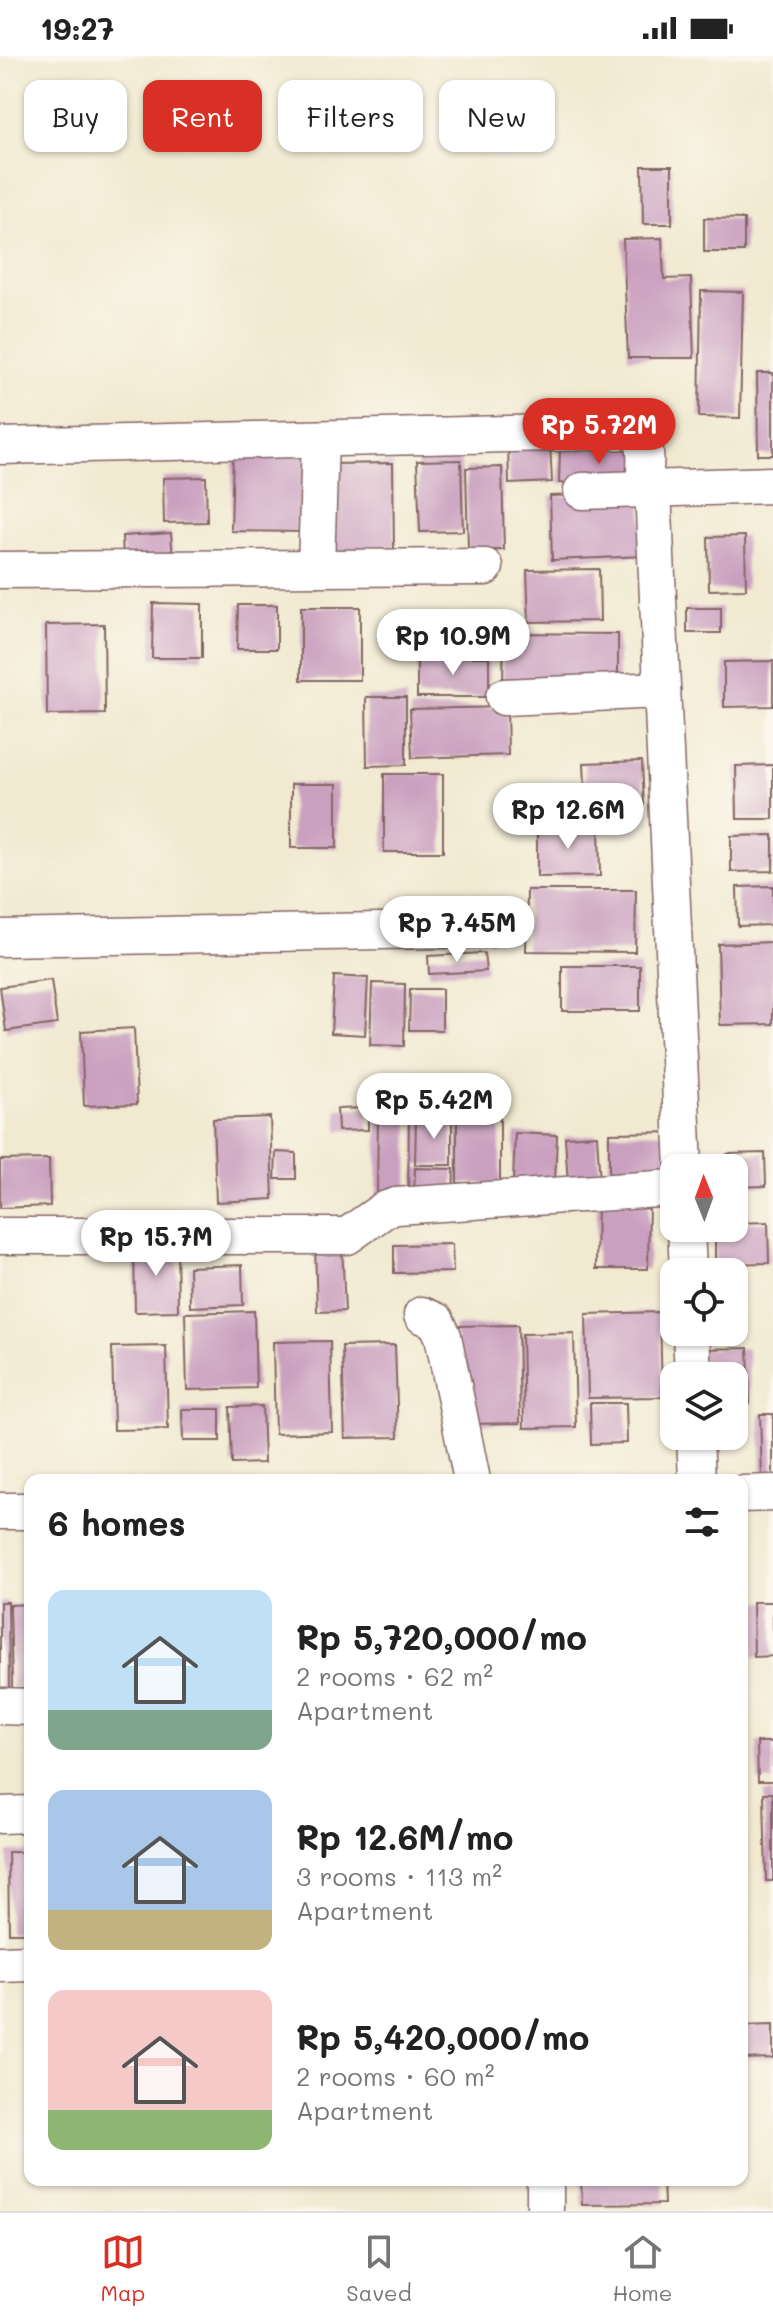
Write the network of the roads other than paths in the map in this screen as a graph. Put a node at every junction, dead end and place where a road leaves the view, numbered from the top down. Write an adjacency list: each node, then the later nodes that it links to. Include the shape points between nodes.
1 (320, 439): 2 (street); 4 (street, via 634,431 644,442); 7 (street)
2 (0, 446)
3 (773, 485): 4 (street)
4 (649, 490): 5 (street); 9 (street)
5 (582, 491)
6 (485, 567): 7 (street)
7 (316, 568): 8 (street)
8 (0, 570)
9 (662, 690): 10 (street); 13 (street)
10 (504, 697)
11 (489, 929): 12 (street)
12 (0, 938)
13 (683, 1154)
14 (660, 1189): 15 (street, via 396,1206 347,1236)
15 (0, 1236)
16 (422, 1315): 18 (street, via 436,1321 443,1336)
17 (696, 1450): 19 (street)
18 (471, 1474)
19 (697, 1474)
20 (773, 1493): 21 (street)
21 (748, 1494)
22 (0, 1511): 23 (street)
23 (24, 1511)
24 (0, 1706): 25 (street)
25 (24, 1707)
26 (24, 1814): 27 (street)
27 (0, 1815)
28 (24, 1963): 29 (street)
29 (0, 1964)
30 (545, 2186): 31 (street)
31 (545, 2211)

